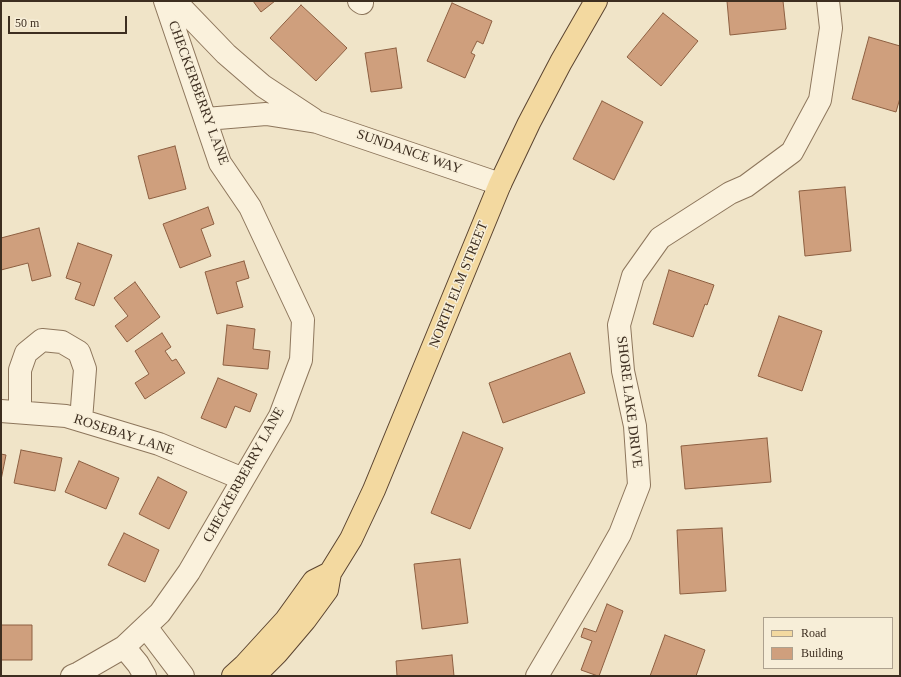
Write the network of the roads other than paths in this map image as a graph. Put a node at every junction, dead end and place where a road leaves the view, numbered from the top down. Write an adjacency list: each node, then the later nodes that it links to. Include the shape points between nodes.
1 (165, 1): 5 (street, CHECKERBERRY LANE)
2 (175, 1): 6 (street, SUNDANCE WAY, via 226,54 263,86)
3 (596, 1): 7 (main road, NORTH ELM STREET, via 561,62)
4 (828, 1): 19 (street, SHORE LAKE DRIVE, via 831,28 820,100 792,152 746,186 730,193 660,238 633,276 619,325 624,371 635,426 639,485 620,534)
5 (206, 119): 6 (street, SUNDANCE WAY, via 266,114); 10 (street, CHECKERBERRY LANE, via 220,163 250,207 303,320 301,360 280,416)
6 (317, 122): 7 (street, SUNDANCE WAY)
7 (500, 184): 11 (main road, NORTH ELM STREET, via 374,490 351,539)
8 (11, 412): 9 (street, ROSEBAY LANE, via 66,416); 9 (street, via 26,353 42,340 62,342 79,352 85,369)
9 (81, 420): 10 (street, ROSEBAY LANE, via 160,444)
10 (242, 479): 12 (street, CHECKERBERRY LANE, via 190,572 160,613)
11 (330, 573): 17 (main road, NORTH ELM STREET, via 314,581 286,620); 18 (main road, NORTH ELM STREET, via 327,590 305,620)
12 (146, 627): 13 (street, CHECKERBERRY LANE); 16 (street)
13 (124, 647): 14 (street, CHECKERBERRY LANE); 15 (street)
14 (72, 676)
15 (145, 676)
16 (183, 676)
17 (233, 676)
18 (254, 676)
19 (536, 676)

